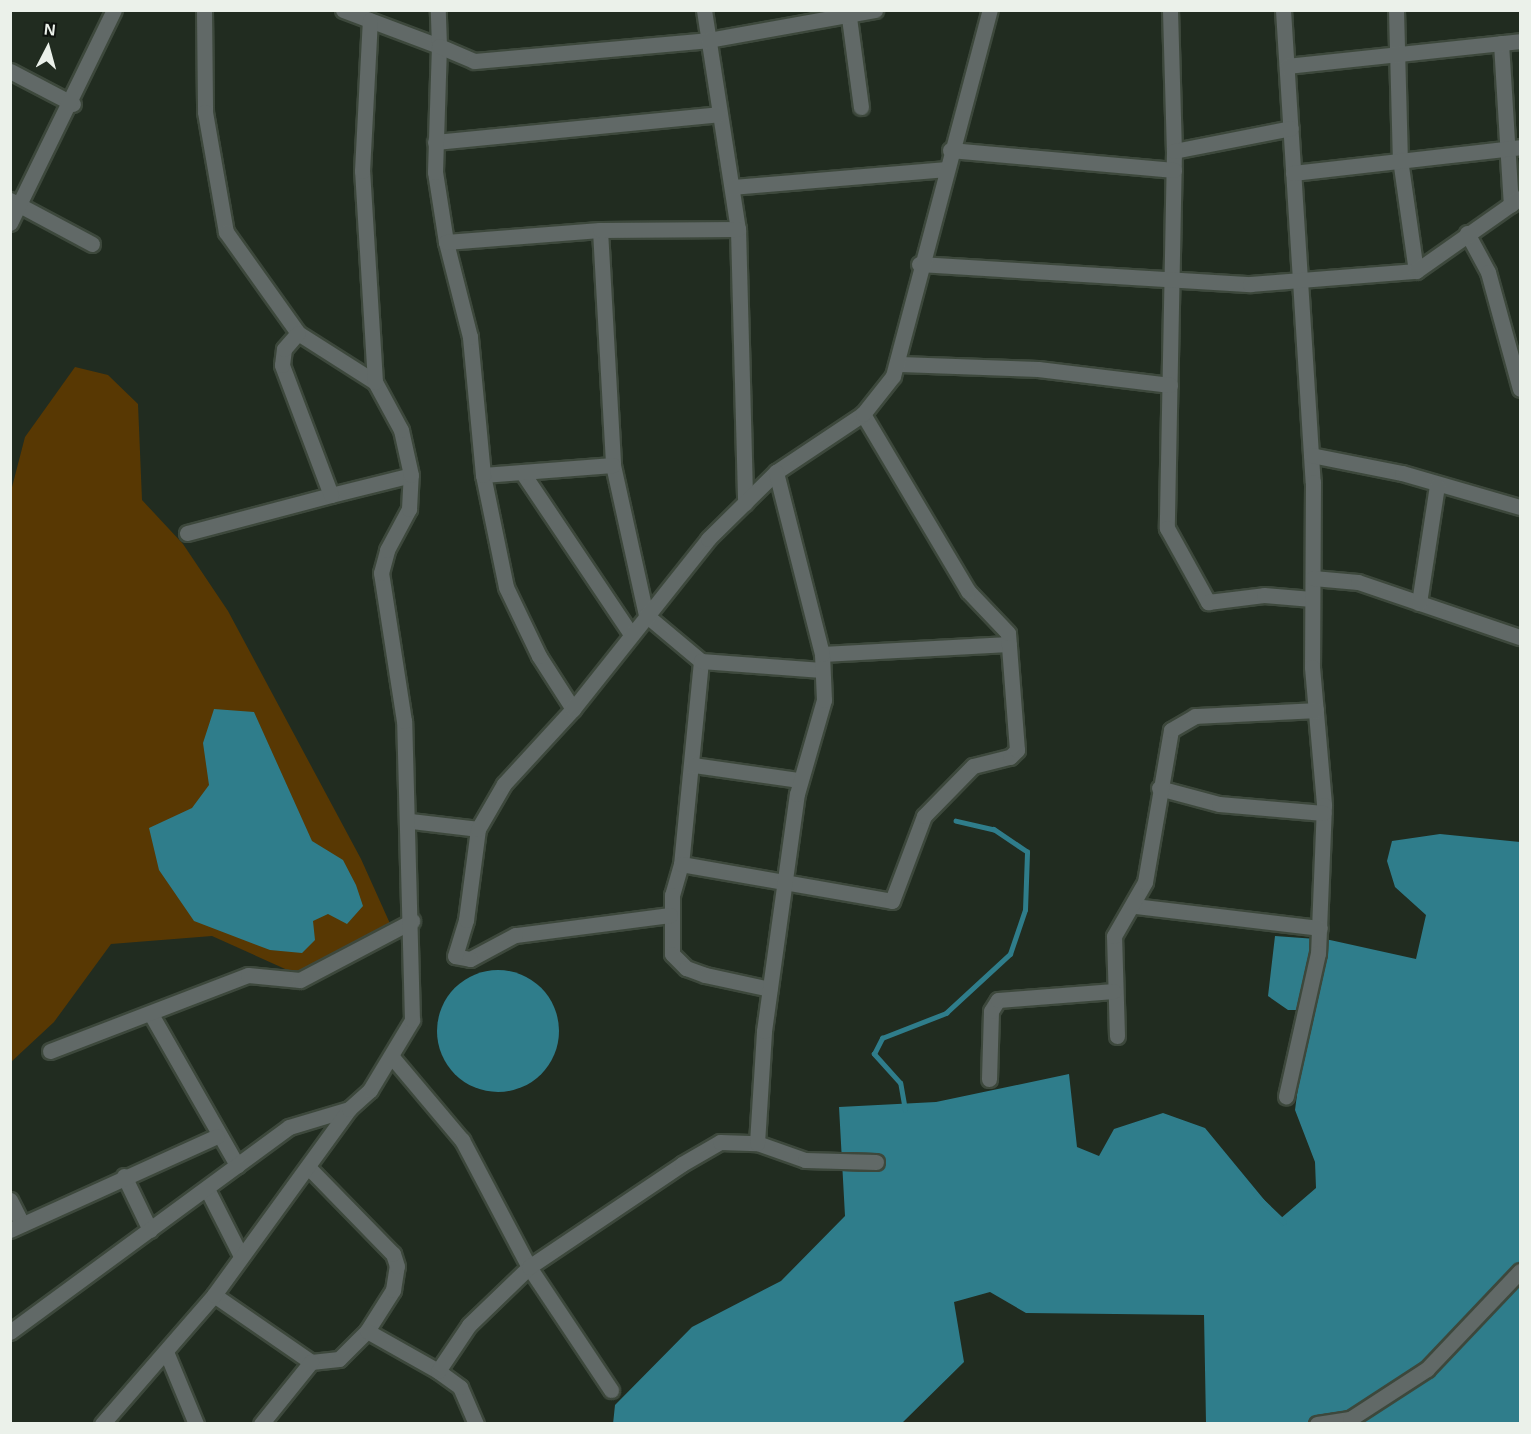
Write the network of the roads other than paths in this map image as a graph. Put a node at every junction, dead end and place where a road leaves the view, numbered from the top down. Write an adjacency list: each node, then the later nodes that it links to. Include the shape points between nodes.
1 (114, 10): 20 (street)
2 (204, 10): 45 (street, via 205,112 218,210 235,252)
3 (343, 10): 12 (street)
4 (438, 10): 16 (street)
5 (704, 10): 13 (street)
6 (875, 10): 11 (street)
7 (990, 10): 26 (street)
8 (1170, 10): 27 (street)
9 (1283, 10): 18 (street)
10 (1396, 10): 17 (street)
11 (848, 14): 13 (street); 21 (street)
12 (370, 20): 16 (street); 47 (street, via 362,171)
13 (708, 40): 16 (street, via 474,61); 22 (street)
14 (1521, 42): 15 (street)
15 (1501, 43): 17 (street); 25 (street)
16 (439, 46): 24 (street)
17 (1398, 52): 18 (street); 28 (street)
18 (1287, 66): 23 (street)
19 (10, 71): 20 (street)
20 (73, 104): 34 (street)
21 (861, 107)
22 (719, 114): 24 (street); 32 (street)
23 (1291, 128): 27 (street); 31 (street)
24 (435, 142): 39 (street)
25 (1513, 147): 28 (street); 33 (street)
26 (950, 150): 29 (street); 30 (street)
27 (1174, 151): 30 (street)
28 (1400, 159): 31 (street); 42 (street)
29 (945, 169): 32 (street); 41 (street)
30 (1173, 170): 43 (street)
31 (1293, 173): 44 (street)
32 (732, 187): 36 (street)
33 (1516, 202): 38 (street)
34 (15, 203): 35 (street); 40 (street)
35 (10, 223)
36 (738, 229): 37 (street); 59 (street)
37 (600, 230): 39 (street); 52 (street)
38 (1467, 233): 42 (street); 49 (street, via 1488,272)
39 (446, 242): 56 (street, via 470,337)
40 (92, 244)
41 (919, 264): 43 (street); 46 (street)
42 (1416, 271): 44 (street)
43 (1173, 279): 44 (street); 48 (street)
44 (1299, 282): 51 (street)
45 (298, 333): 47 (street); 58 (street, via 285,349 282,365)
46 (900, 364): 48 (street, via 1038,369); 50 (street)
47 (375, 382): 55 (street, via 401,430)
48 (1170, 385): 63 (street, via 1167,528 1208,602 1264,595)
49 (1521, 388)
50 (863, 414): 54 (street); 68 (street, via 968,591 1008,633)
51 (1311, 455): 57 (street); 62 (street)
52 (613, 465): 53 (street); 65 (street)
53 (522, 472): 56 (street); 66 (street)
54 (776, 472): 59 (street); 70 (street)
55 (411, 475): 58 (street); 77 (street, via 409,509 387,550 381,573 402,692)
56 (483, 475): 71 (street, via 514,610)
57 (1437, 485): 60 (street); 64 (street)
58 (332, 495): 61 (street)
59 (745, 503): 65 (street, via 689,559)
60 (1521, 507)
61 (187, 533)
62 (1313, 578): 63 (street); 64 (street, via 1358,582)
63 (1312, 599): 72 (street)
64 (1419, 603): 67 (street)
65 (646, 615): 66 (street); 69 (street)
66 (631, 634): 71 (street)
67 (1521, 637)
68 (1009, 644): 70 (street); 80 (street, via 1015,755 973,766 924,816 892,901)
69 (701, 661): 70 (street); 73 (street)
70 (822, 662): 74 (street, via 819,730)
71 (573, 709): 78 (street, via 504,784)
72 (1316, 710): 75 (street, via 1187,719 1168,737); 76 (street)
73 (693, 765): 74 (street); 79 (street)
74 (799, 780): 80 (street)
75 (1160, 788): 76 (street, via 1219,804); 81 (street, via 1145,882)
76 (1324, 813): 84 (street)
77 (411, 821): 78 (street); 83 (street)
78 (478, 829): 82 (street, via 466,920 454,947 460,960 515,935)
79 (681, 864): 80 (street); 82 (street)
80 (786, 886): 85 (street)
81 (1135, 906): 84 (street); 86 (street, via 1114,936)
82 (670, 915): 85 (street, via 676,961 705,975)
83 (412, 921): 87 (street, via 300,980 248,975); 90 (street, via 412,1020)
84 (1320, 928): 92 (street, via 1305,1024)
85 (770, 989): 95 (street)
86 (1114, 991): 88 (street); 91 (street, via 998,1000 991,1011)
87 (152, 1016): 89 (street); 94 (street)
88 (1117, 1036)
89 (50, 1051)
90 (392, 1057): 93 (street, via 370,1090); 105 (street, via 462,1140)
91 (989, 1079)
92 (1286, 1096)
93 (349, 1109): 97 (street, via 306,1118); 98 (street)
94 (217, 1136): 97 (street); 99 (street)
95 (757, 1143): 96 (street, via 805,1160); 105 (street, via 720,1142)
96 (876, 1162)
97 (237, 1165): 100 (street)
98 (309, 1168): 104 (street); 108 (street, via 393,1254 398,1266 393,1290)
99 (124, 1176): 102 (street); 103 (street)
100 (207, 1189): 103 (street); 104 (street)
101 (10, 1200): 102 (street)
102 (16, 1227)
103 (150, 1230): 109 (street)
104 (241, 1256): 107 (street)
105 (529, 1267): 112 (street, via 469,1325); 113 (street)
106 (1521, 1271): 118 (street, via 1427,1369 1350,1419)
107 (214, 1295): 110 (street); 111 (street)
108 (367, 1331): 111 (street, via 339,1359 326,1365); 112 (street)
109 (10, 1332)
110 (167, 1354): 114 (street); 115 (street)
111 (311, 1362): 116 (street)
112 (438, 1371): 117 (street, via 460,1387)
113 (611, 1390)
114 (102, 1424)
115 (196, 1424)
116 (261, 1424)
117 (476, 1424)
118 (1317, 1424)

